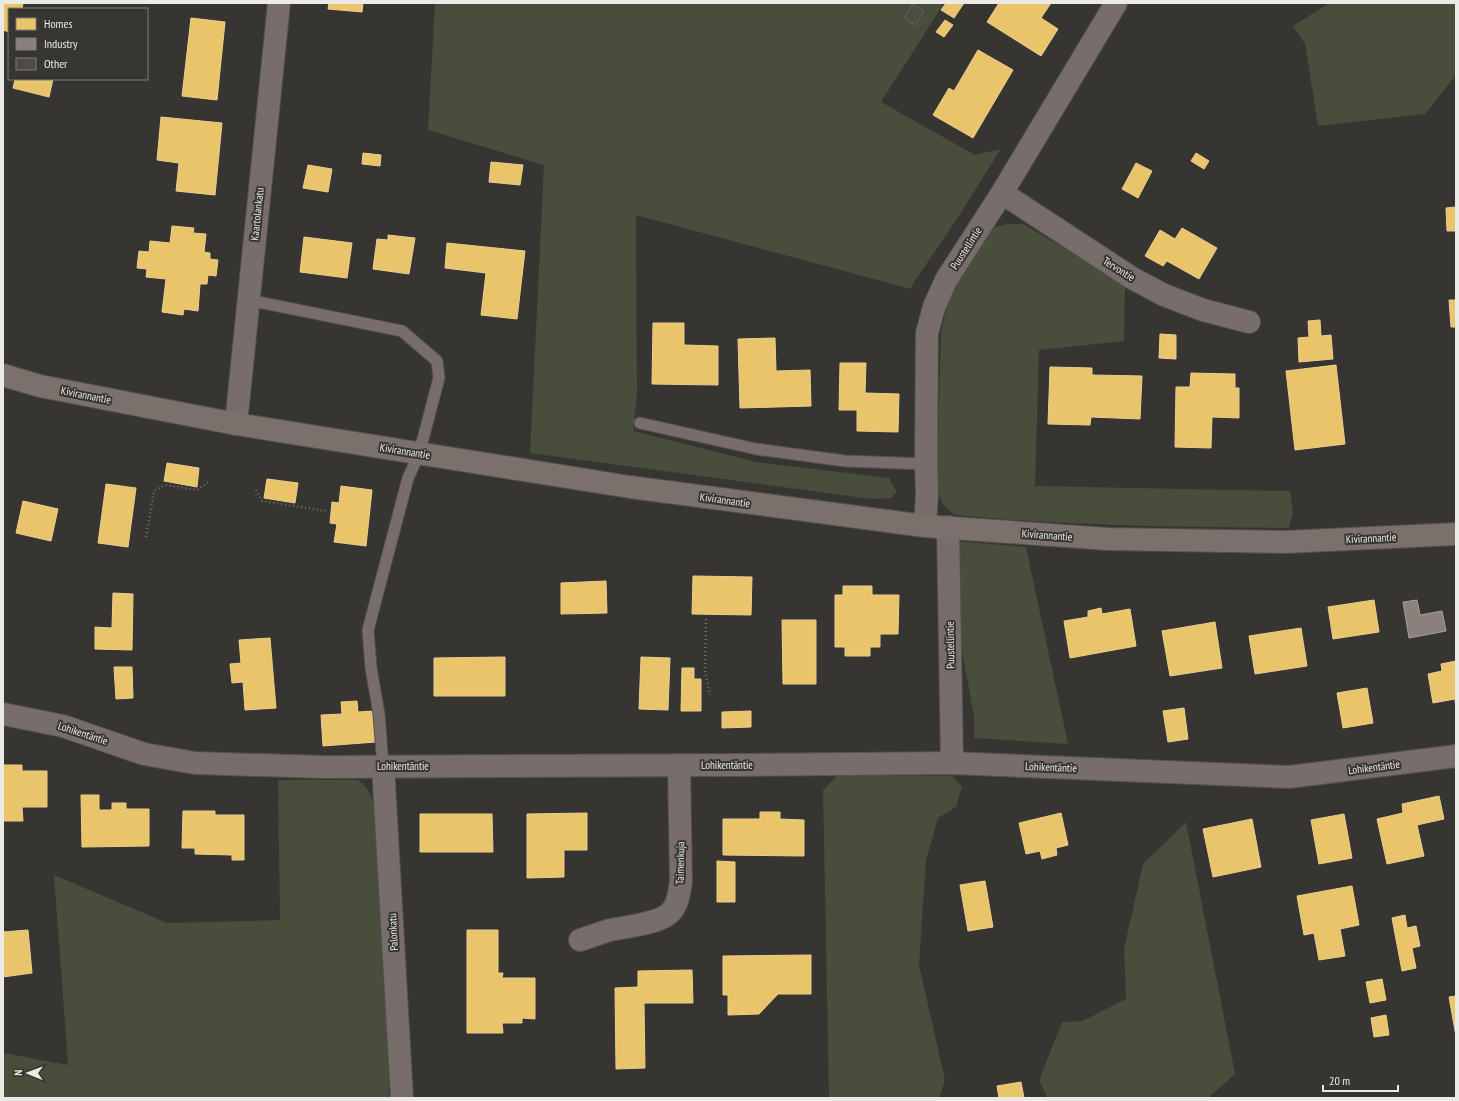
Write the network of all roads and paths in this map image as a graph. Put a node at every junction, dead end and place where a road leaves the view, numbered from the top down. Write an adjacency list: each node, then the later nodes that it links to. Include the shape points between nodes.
1 (279, 3): 4 (street, Kaartolankatu)
2 (1116, 3): 3 (street, Puustellintie)
3 (1002, 193): 5 (street, Tervontie, via 1132,278 1164,295 1203,310); 10 (street, Puustellintie, via 946,280 934,307 927,333)
4 (248, 300): 8 (street, Kaartolankatu); 9 (lane, via 402,331 438,361 439,378)
5 (1248, 322)
6 (3, 375): 8 (street, Kivirannantie, via 40,386)
7 (640, 423): 10 (lane, via 756,449 845,461)
8 (236, 424): 9 (street, Kivirannantie)
9 (419, 454): 14 (street, Kivirannantie, via 638,488); 24 (lane, via 408,478 368,630)
10 (926, 464): 14 (street, Puustellintie)
11 (210, 481): 17 (path, via 197,490 164,485 154,491)
12 (256, 490): 13 (path, via 262,501)
13 (326, 511)
14 (926, 526): 15 (street, Kivirannantie)
15 (948, 528): 16 (street, Kivirannantie, via 1108,539 1285,542); 22 (street, Puustellintie)
16 (1456, 534)
17 (146, 537)
18 (706, 619): 19 (path, via 705,671)
19 (710, 695)
20 (3, 714): 24 (street, Lohikentäntie, via 63,726 144,754 195,763)
21 (1456, 756): 22 (street, Lohikentäntie, via 1289,777)
22 (952, 763): 23 (street, Lohikentäntie)
23 (679, 765): 24 (street, Lohikentäntie); 25 (street, Taimenkuja, via 680,882 679,896 674,908 667,915 650,922)
24 (383, 766): 26 (street, Palonkatu)
25 (580, 940)
26 (402, 1098)

